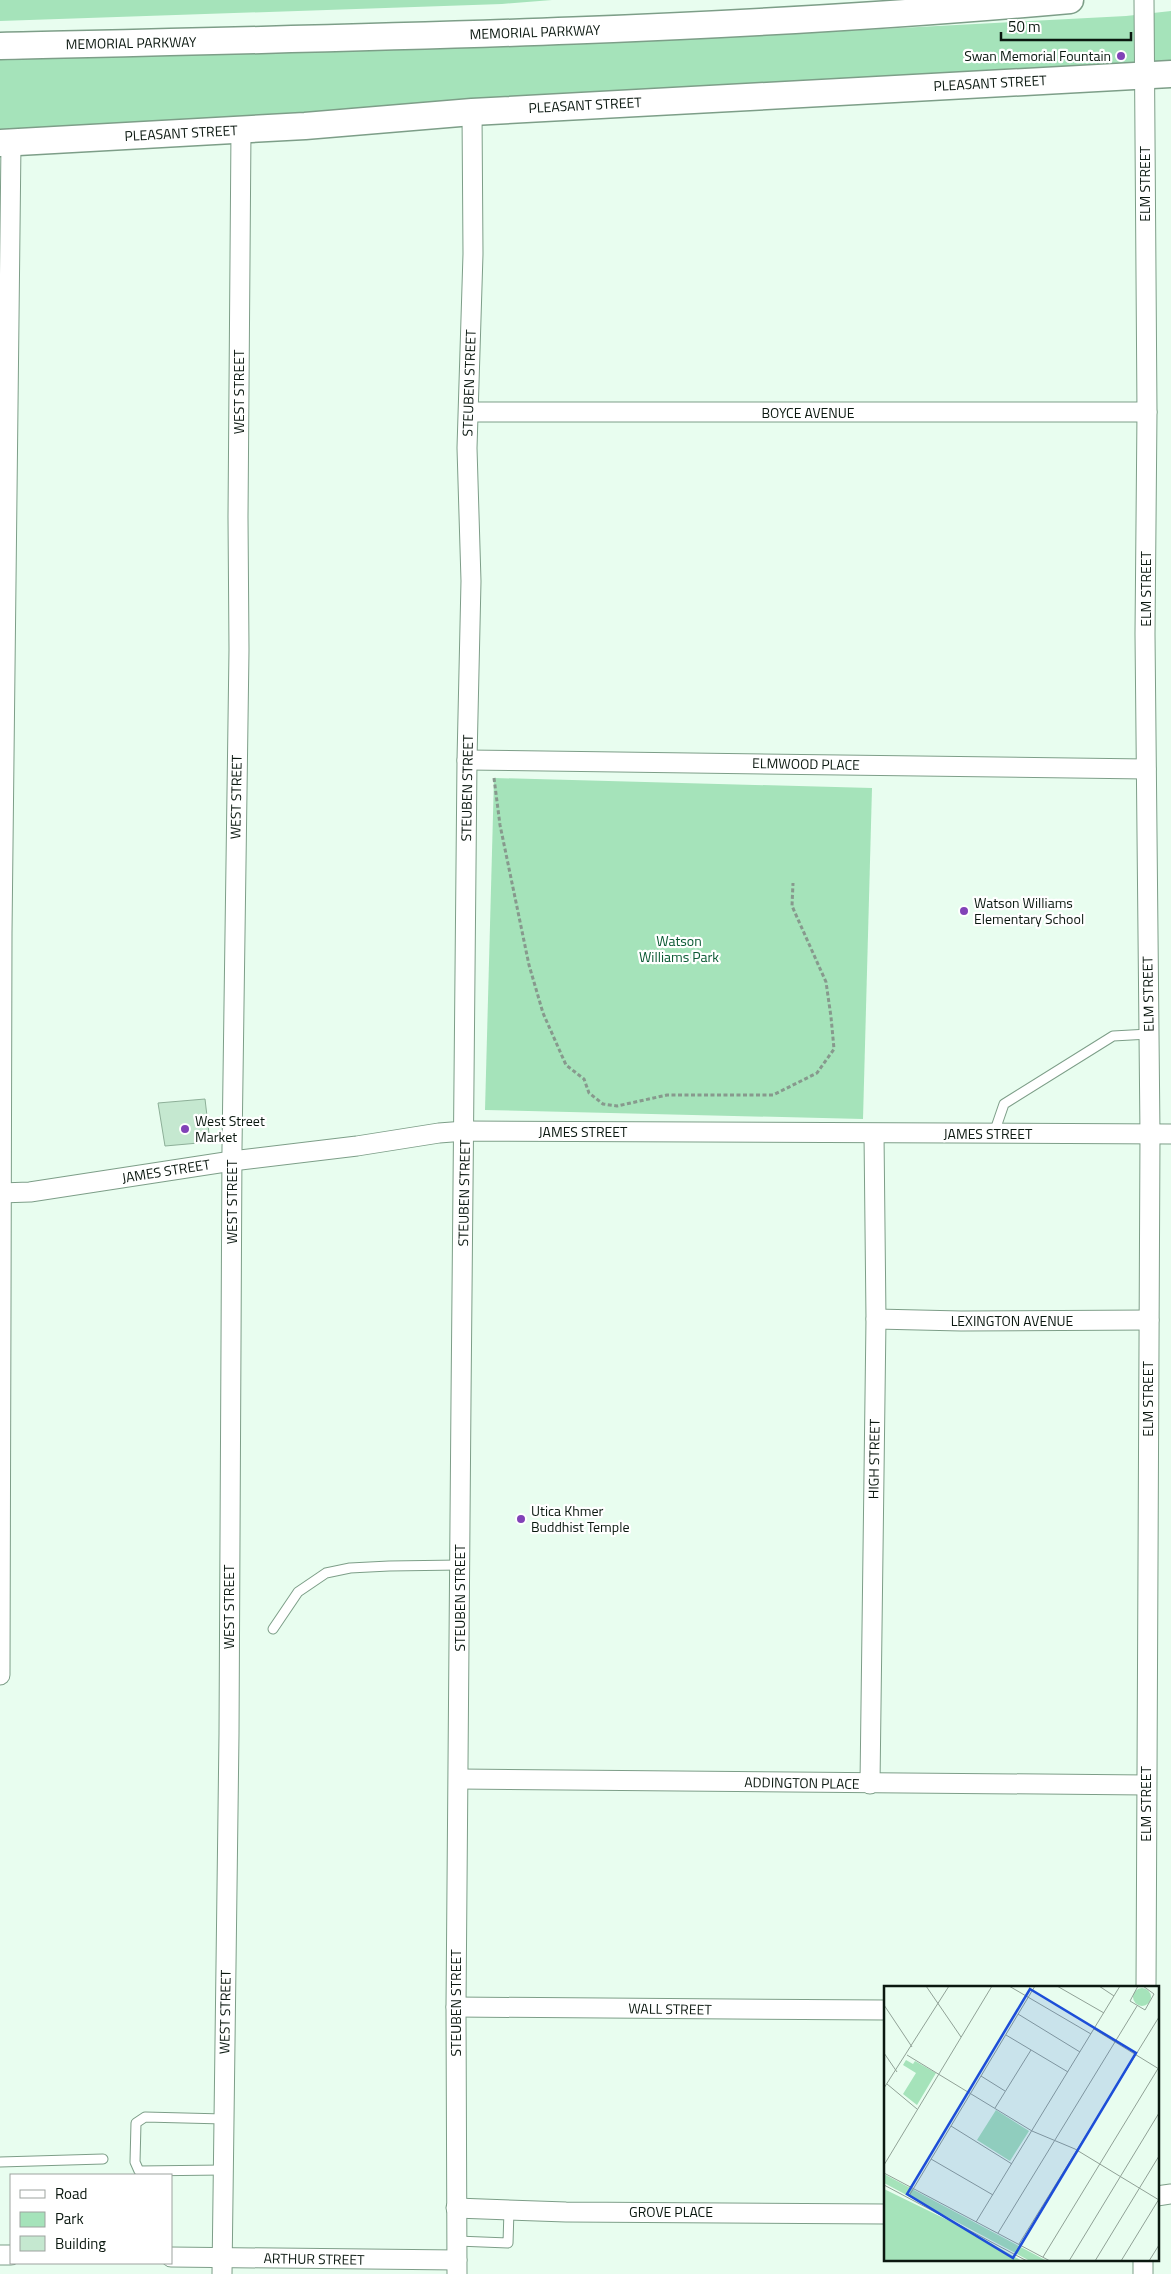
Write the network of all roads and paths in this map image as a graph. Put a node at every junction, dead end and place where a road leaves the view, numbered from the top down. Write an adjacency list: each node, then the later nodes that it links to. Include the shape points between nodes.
1 (1070, 0): 3 (street, MEMORIAL PARKWAY, via 950,11 596,31)
2 (1144, 0): 5 (street, ELM STREET)
3 (0, 46)
4 (1171, 74): 5 (street, PLEASANT STREET)
5 (1145, 75): 6 (street, PLEASANT STREET); 10 (street, ELM STREET)
6 (472, 112): 7 (street, PLEASANT STREET); 9 (street, STEUBEN STREET)
7 (241, 130): 8 (street, PLEASANT STREET); 21 (street, WEST STREET, via 239,650)
8 (5, 143): 22 (street)
9 (469, 412): 10 (street, BOYCE AVENUE); 11 (street, STEUBEN STREET, via 471,581)
10 (1147, 412): 12 (street, ELM STREET)
11 (467, 760): 12 (street, ELMWOOD PLACE); 16 (street, STEUBEN STREET)
12 (1146, 769): 15 (street, ELM STREET)
13 (494, 778): 14 (path, via 500,826 528,965 543,1013 566,1065 584,1080 589,1093 603,1104 617,1106 667,1095 773,1095 818,1072 834,1049 831,1017 826,982 792,906)
14 (793, 883)
15 (1149, 1034): 18 (lane, via 1113,1036 1004,1104); 19 (street, ELM STREET)
16 (464, 1131): 17 (street, JAMES STREET); 21 (street, JAMES STREET); 25 (street, STEUBEN STREET)
17 (874, 1134): 18 (street, JAMES STREET); 23 (street, HIGH STREET)
18 (993, 1134): 19 (street, JAMES STREET)
19 (1150, 1134): 20 (street, JAMES STREET); 24 (street, ELM STREET)
20 (1171, 1134)
21 (232, 1161): 22 (street, JAMES STREET, via 30,1192); 34 (street, WEST STREET)
22 (0, 1193): 27 (street)
23 (876, 1319): 24 (street, LEXINGTON AVENUE); 29 (street, HIGH STREET)
24 (1149, 1320): 30 (street, ELM STREET)
25 (460, 1565): 26 (lane, via 350,1568 326,1573 298,1592); 28 (street, STEUBEN STREET)
26 (273, 1629)
27 (0, 1675)
28 (458, 1779): 29 (street, ADDINGTON PLACE); 32 (street, STEUBEN STREET)
29 (870, 1784): 30 (street, ADDINGTON PLACE)
30 (1146, 1785): 31 (street, ELM STREET)
31 (1146, 1986)
32 (456, 2006): 33 (street, WALL STREET); 40 (street, STEUBEN STREET)
33 (884, 2010)
34 (224, 2119): 37 (street, WEST STREET); 37 (lane, via 145,2117 136,2123 135,2162 139,2171)
35 (103, 2158): 36 (lane)
36 (0, 2162)
37 (223, 2170): 45 (street, WEST STREET)
38 (1171, 2194): 39 (street)
39 (1158, 2196)
40 (456, 2208): 41 (street, GROVE PLACE); 43 (street, STEUBEN STREET)
41 (509, 2210): 42 (street, GROVE PLACE); 43 (lane, via 508,2243)
42 (884, 2214)
43 (457, 2241): 46 (street, STEUBEN STREET)
44 (172, 2257): 45 (street, ARTHUR STREET)
45 (222, 2266): 46 (street, ARTHUR STREET)
46 (457, 2267)

